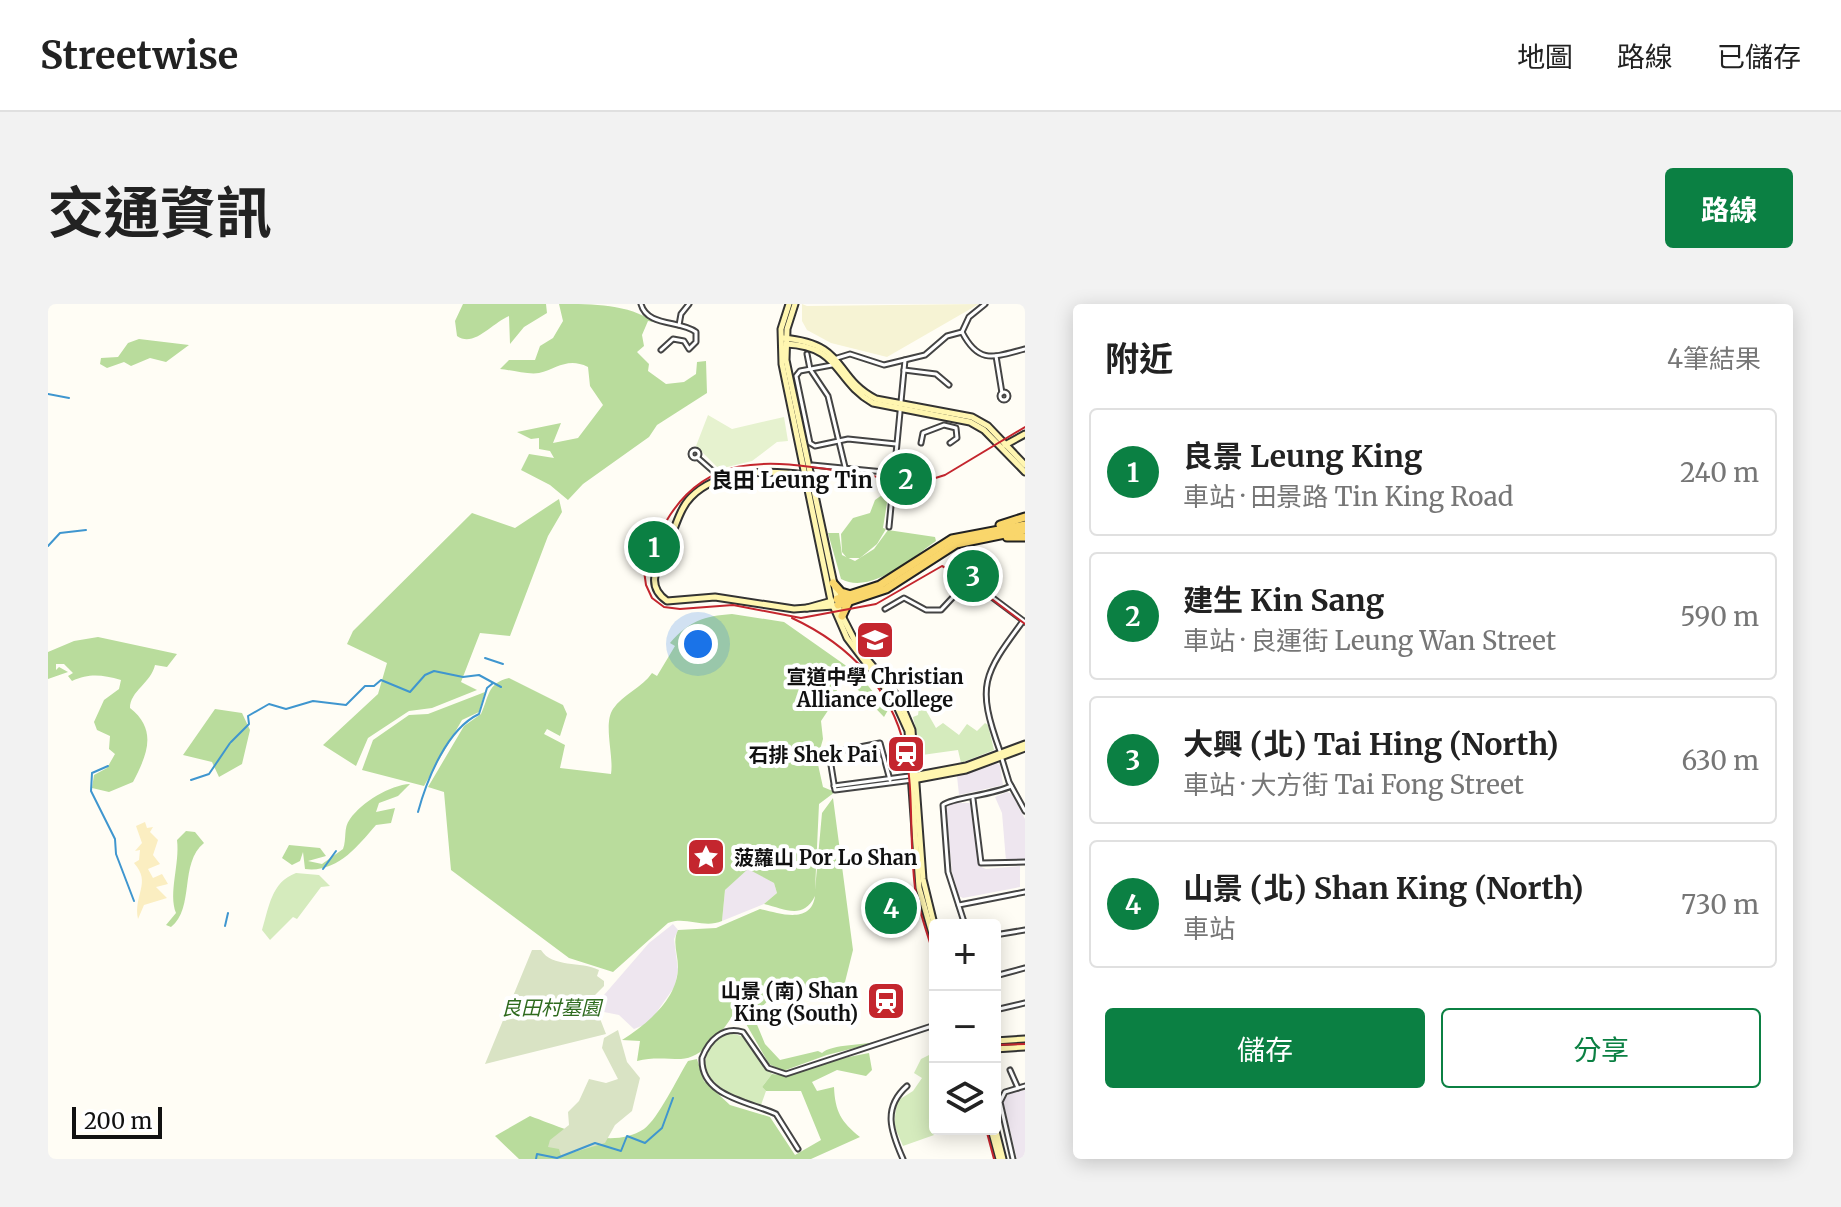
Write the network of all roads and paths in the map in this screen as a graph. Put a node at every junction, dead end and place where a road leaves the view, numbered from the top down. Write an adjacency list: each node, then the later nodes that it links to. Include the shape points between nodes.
1 (641, 304): 5 (street, via 657,321)
2 (689, 304): 5 (street)
3 (792, 304): 7 (main road)
4 (985, 304): 6 (street)
5 (679, 326): 9 (street, via 696,332 694,345 689,349 684,341 673,339)
6 (962, 332): 11 (street, via 978,354); 12 (street, via 947,336 927,354)
7 (783, 341): 13 (main road, via 814,347); 32 (main road)
8 (1025, 349): 11 (street)
9 (661, 350)
10 (807, 354): 14 (street)
11 (996, 356): 17 (street)
12 (905, 360): 13 (street, via 883,365 852,354); 15 (street)
13 (837, 361): 14 (street); 18 (main road, via 869,396)
14 (810, 369): 20 (street, via 828,396); 20 (street, via 796,376 809,441 815,446)
15 (904, 370): 16 (street, via 936,374); 18 (street)
16 (949, 385)
17 (1002, 393)
18 (900, 407): 23 (street); 24 (main road, via 972,417 988,426)
19 (1025, 434): 24 (main road)
20 (839, 440): 23 (street); 28 (street)
21 (921, 443): 22 (street, via 923,433 944,425 956,428 957,438)
22 (950, 443)
23 (896, 444): 31 (street)
24 (1003, 446): 27 (main road); 30 (main road)
25 (697, 457): 29 (street)
26 (812, 465): 28 (street)
27 (1025, 465)
28 (845, 467): 31 (street)
29 (714, 472)
30 (1025, 472)
31 (894, 473): 34 (street)
32 (807, 475): 38 (main road, via 740,475 713,484 689,499); 40 (main road); 42 (main road)
33 (1025, 517): 36 (main road)
34 (889, 527)
35 (1025, 528): 36 (main road)
36 (984, 533): 37 (main road); 41 (main road, via 941,544 885,582)
37 (1025, 537)
38 (669, 542)
39 (664, 553): 42 (main road, via 654,580 667,601 721,597 804,609)
40 (833, 583): 41 (main road); 42 (main road)
41 (850, 598): 42 (main road); 44 (main road)
42 (835, 603): 44 (main road); 48 (main road, via 855,651 900,712)
43 (885, 609): 45 (street, via 904,598 938,611 967,580)
44 (842, 616): 48 (main road, via 859,649 905,710 914,737)
45 (1024, 622): 47 (street, via 985,680)
46 (1025, 746): 47 (main road)
47 (1001, 755): 48 (main road); 49 (main road); 51 (street)
48 (915, 777): 49 (main road); 50 (street); 52 (street); 53 (main road); 61 (main road, via 919,888)
49 (932, 777): 53 (main road)
50 (890, 780): 52 (street); 52 (street, via 883,745 877,742 830,752)
51 (1011, 786): 54 (street); 55 (street)
52 (834, 788)
53 (919, 795): 59 (main road, via 924,887)
54 (973, 799): 56 (street, via 981,863); 58 (street, via 947,800 943,807 948,872)
55 (1025, 811)
56 (1025, 862)
57 (1025, 892): 58 (street)
58 (959, 905): 60 (street)
59 (933, 919)
60 (963, 919)
61 (929, 923)
62 (1025, 930): 63 (street)
63 (1001, 934)
64 (1025, 968): 65 (street)
65 (1001, 974)
66 (1025, 1003): 67 (street)
67 (1001, 1009)
68 (929, 1027): 78 (street, via 783,1074 766,1066 743,1032 719,1034 702,1058 707,1077 734,1100 771,1111)
69 (1001, 1039): 70 (main road)
70 (1025, 1039)
71 (1025, 1047): 72 (main road)
72 (1001, 1049)
73 (1010, 1070): 76 (street)
74 (907, 1086): 79 (street, via 895,1099 890,1116)
75 (1025, 1086): 76 (street)
76 (1018, 1088): 81 (street, via 1005,1092 1000,1102)
77 (995, 1135): 80 (main road)
78 (798, 1149)
79 (903, 1159)
80 (1001, 1159)
81 (1013, 1159)

